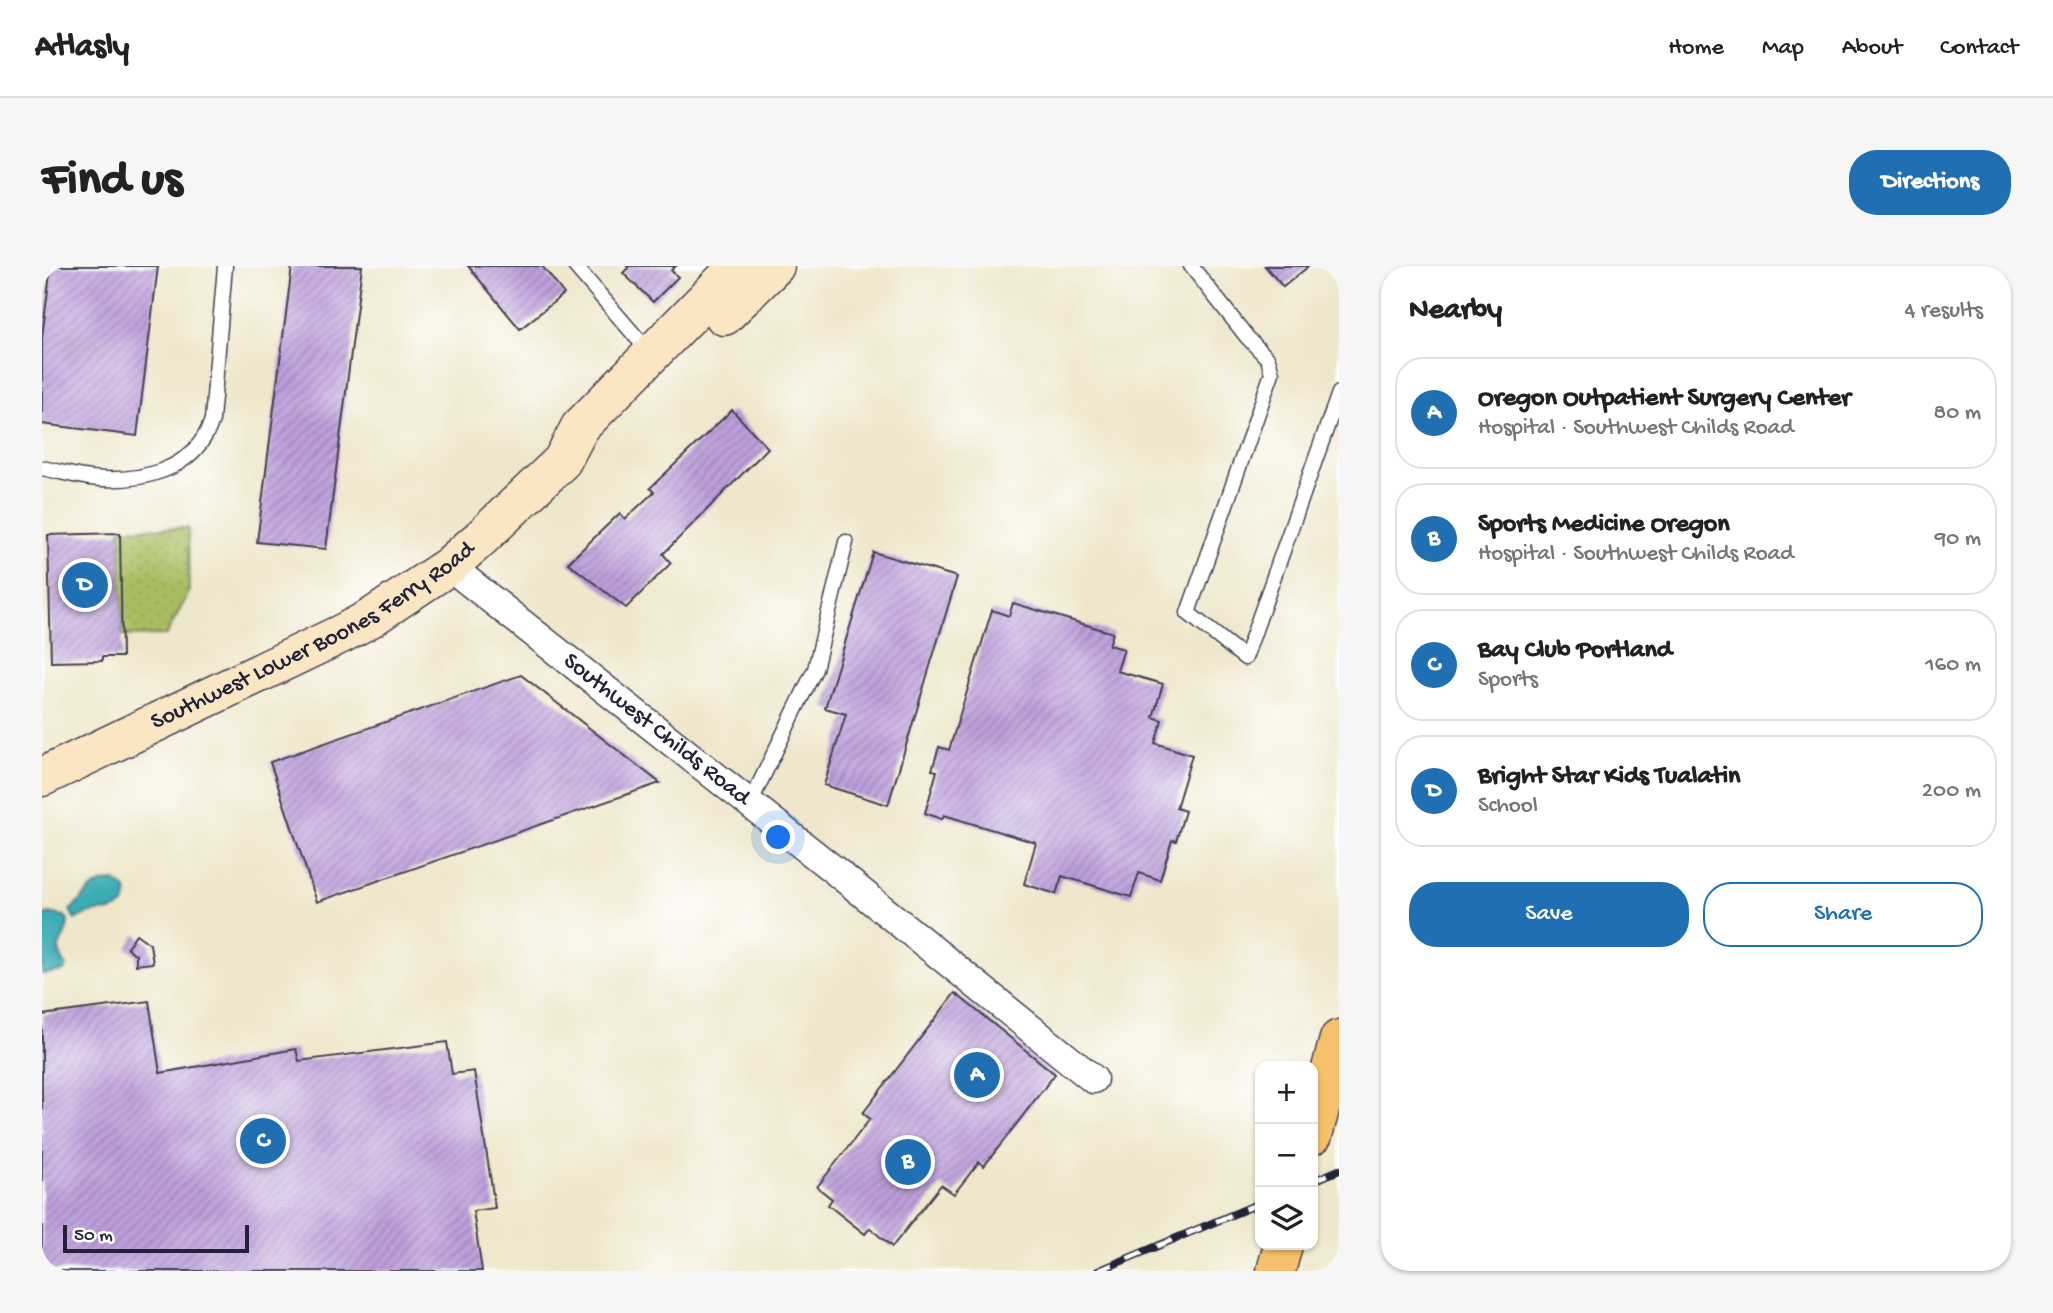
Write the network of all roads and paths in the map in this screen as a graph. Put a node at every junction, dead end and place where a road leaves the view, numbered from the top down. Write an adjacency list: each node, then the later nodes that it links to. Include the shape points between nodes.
1 (225, 266): 9 (lane, via 212,421 206,439 177,465 144,476 89,478)
2 (575, 266): 6 (lane)
3 (738, 266): 6 (main road, Southwest Lower Boones Ferry Road)
4 (775, 266): 8 (main road, Southwest Lower Boones Ferry Road, via 599,444)
5 (1191, 266): 7 (lane, via 1268,359 1272,373 1188,613 1245,658)
6 (650, 354): 8 (main road, Southwest Lower Boones Ferry Road, via 580,428)
7 (1339, 393)
8 (562, 461): 11 (main road, Southwest Lower Boones Ferry Road)
9 (42, 468)
10 (846, 542): 13 (lane, via 815,669)
11 (449, 566): 12 (main road, Southwest Lower Boones Ferry Road, via 343,633); 13 (street, Southwest Childs Road)
12 (42, 778)
13 (750, 803): 15 (street, Southwest Childs Road)
14 (1339, 1039): 16 (highway)
15 (1093, 1079)
16 (1316, 1124)
17 (1282, 1250): 18 (highway)
18 (1276, 1271)

